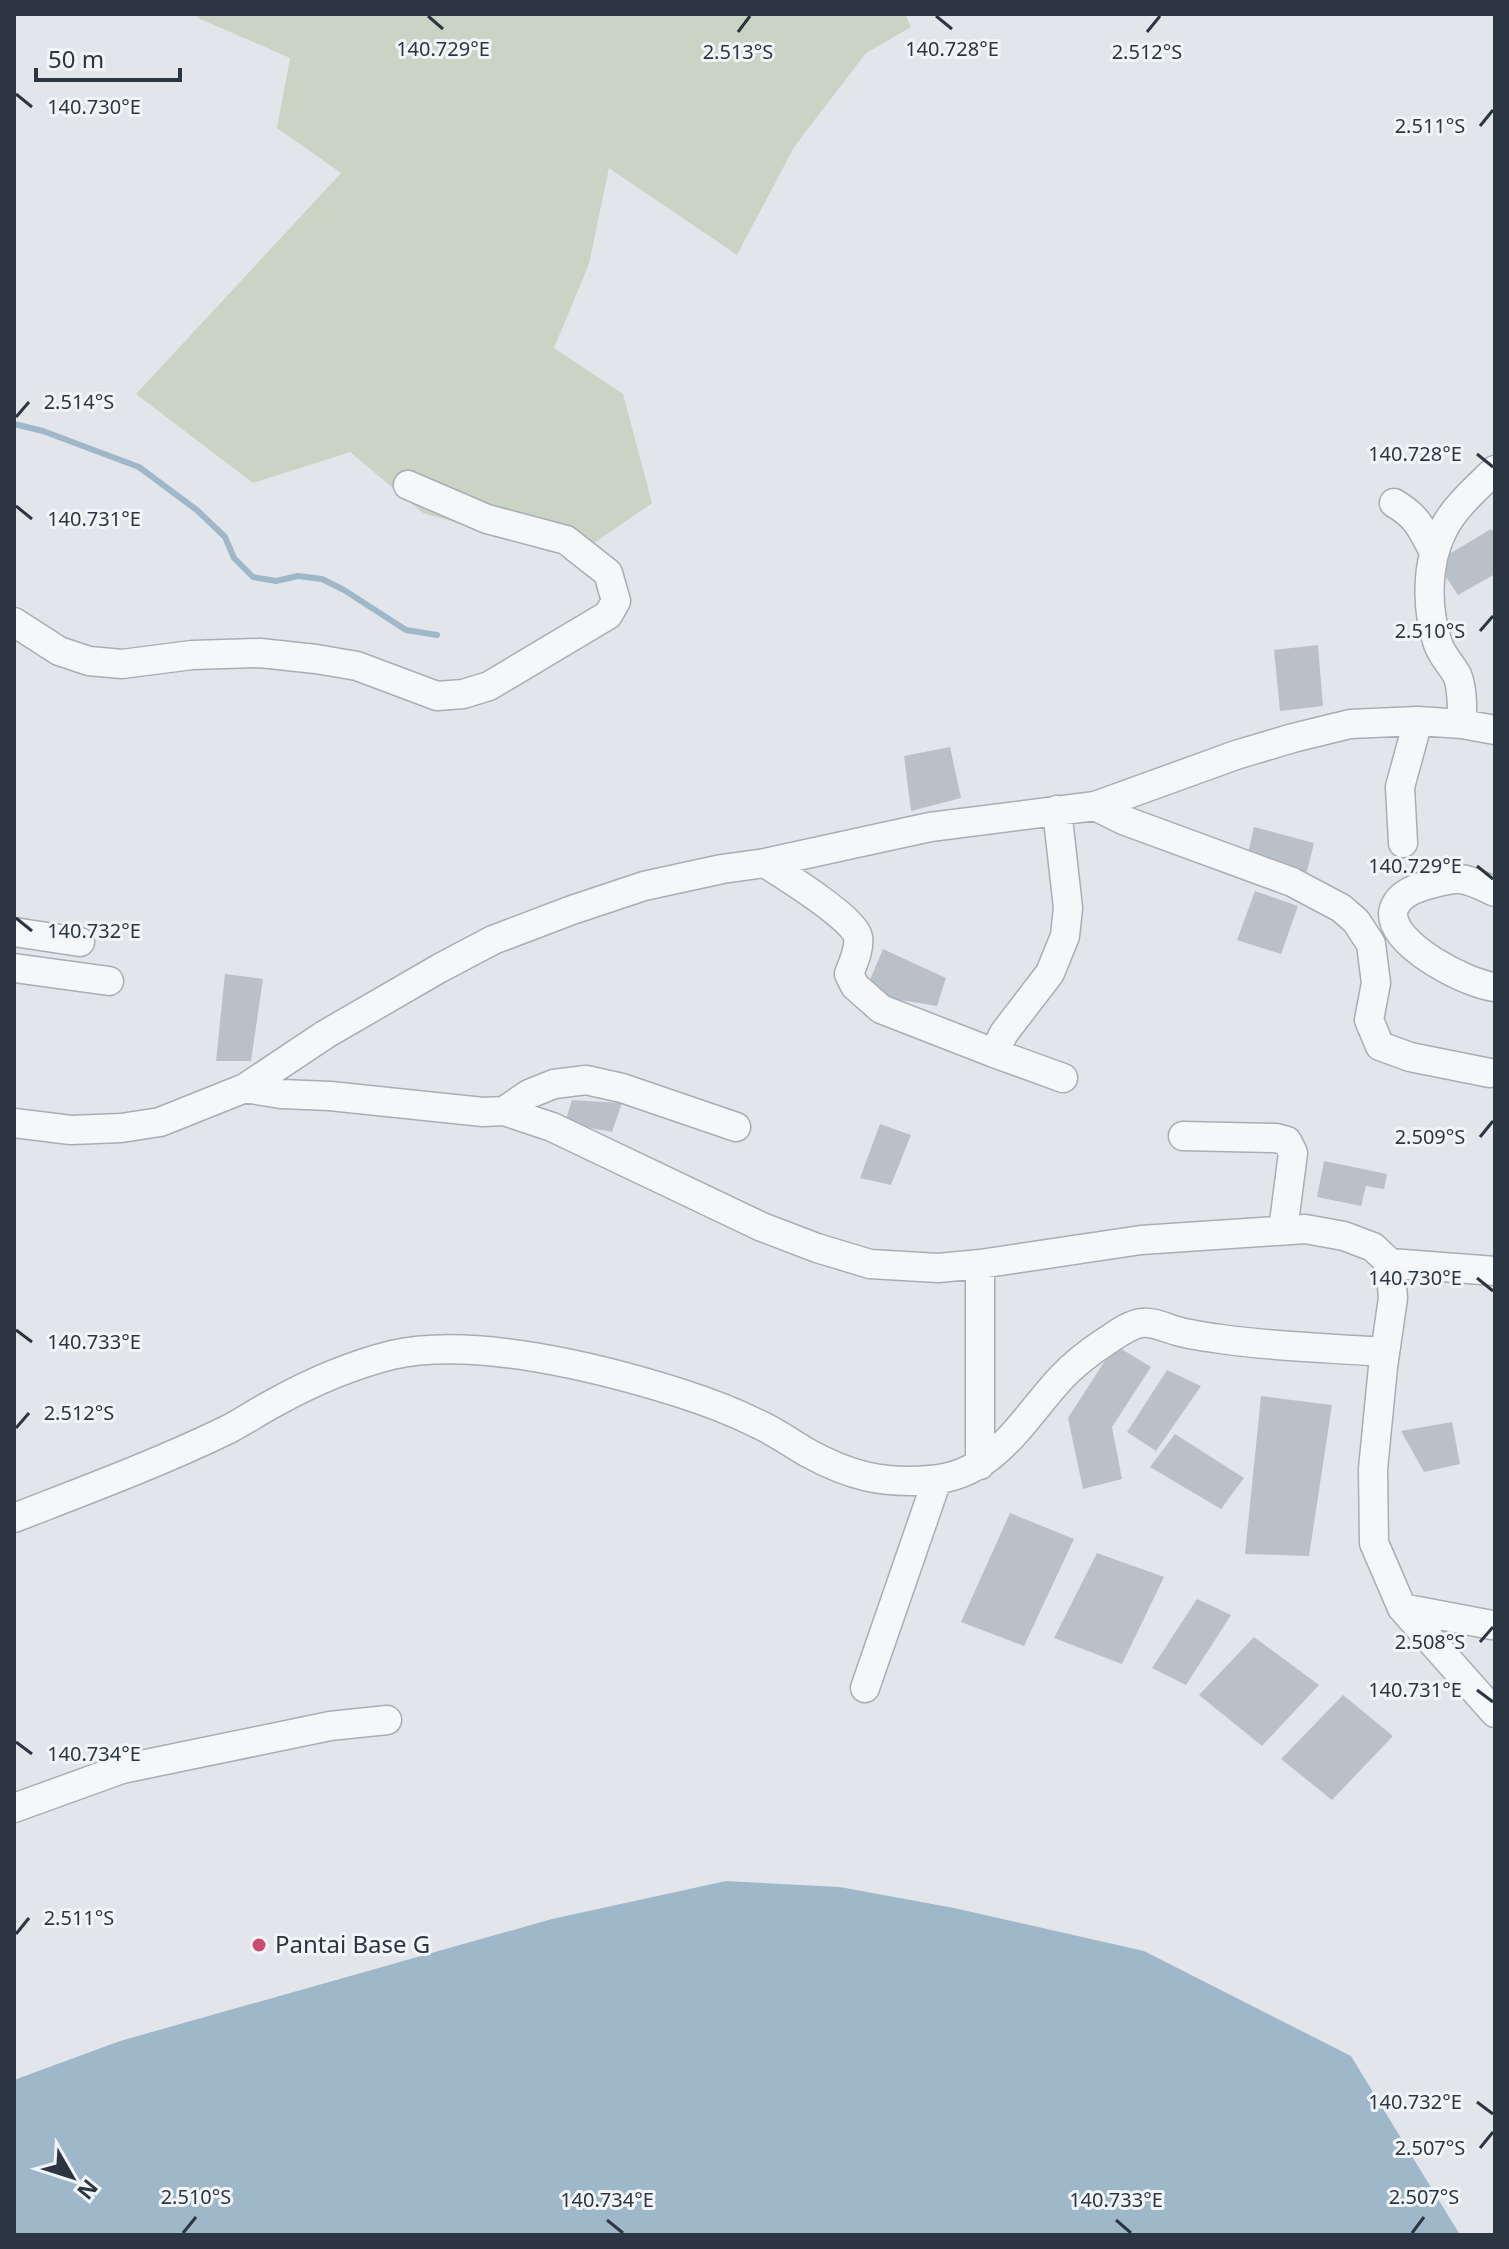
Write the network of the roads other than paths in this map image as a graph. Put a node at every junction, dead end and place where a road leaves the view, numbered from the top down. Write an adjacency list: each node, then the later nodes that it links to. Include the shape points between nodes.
1 (1495, 470): 4 (street, via 1443,528)
2 (408, 485): 5 (street, via 487,519 566,540 608,573 616,601 608,615 489,686 437,696 357,666 260,653 122,664 89,661 59,651)
3 (1394, 503): 4 (street, via 1411,512)
4 (1434, 552): 7 (street, via 1432,619 1441,652)
5 (14, 622)
6 (1418, 721): 7 (street); 8 (street, via 1350,724 1293,738); 10 (street, via 1400,787)
7 (1484, 730)
8 (1095, 806): 9 (street); 19 (street, via 1292,882 1341,908 1371,944 1376,983 1369,1020 1380,1046)
9 (1057, 810): 11 (street, via 930,827); 18 (street, via 1068,908 1065,936 1050,973)
10 (1403, 843)
11 (765, 863): 18 (street, via 857,933 849,974 881,1009); 21 (street, via 644,886 493,940 326,1034)
12 (1495, 892): 17 (street, via 1455,878 1406,894 1394,907 1393,917 1396,930 1437,963)
13 (14, 932): 14 (street)
14 (80, 942)
15 (14, 968): 16 (street)
16 (109, 981)
17 (1495, 987)
18 (994, 1053): 20 (street)
19 (1490, 1073)
20 (1063, 1078)
21 (245, 1088): 22 (street); 23 (street, via 160,1122 121,1128 71,1130)
22 (504, 1111): 24 (street, via 554,1084 586,1080); 28 (street, via 552,1127 817,1248 870,1264)
23 (14, 1123)
24 (736, 1127)
25 (1183, 1136): 26 (street, via 1287,1141 1293,1153)
26 (1283, 1230): 27 (street, via 1344,1236 1373,1247); 28 (street, via 1141,1240)
27 (1390, 1263): 29 (street); 30 (street, via 1393,1298)
28 (980, 1264): 31 (street)
29 (1495, 1271)
30 (1385, 1352): 31 (street, via 1226,1340 1143,1322 1085,1355); 34 (street, via 1373,1469 1374,1543)
31 (980, 1465): 32 (street)
32 (937, 1480): 33 (street, via 882,1481 856,1475 759,1423 620,1376 498,1352 421,1351 330,1376 145,1468); 36 (street)
33 (14, 1518)
34 (1402, 1608): 35 (street); 37 (street)
35 (1492, 1625)
36 (865, 1688)
37 (1495, 1713)
38 (387, 1720): 39 (street, via 330,1726 122,1769)
39 (14, 1808)

